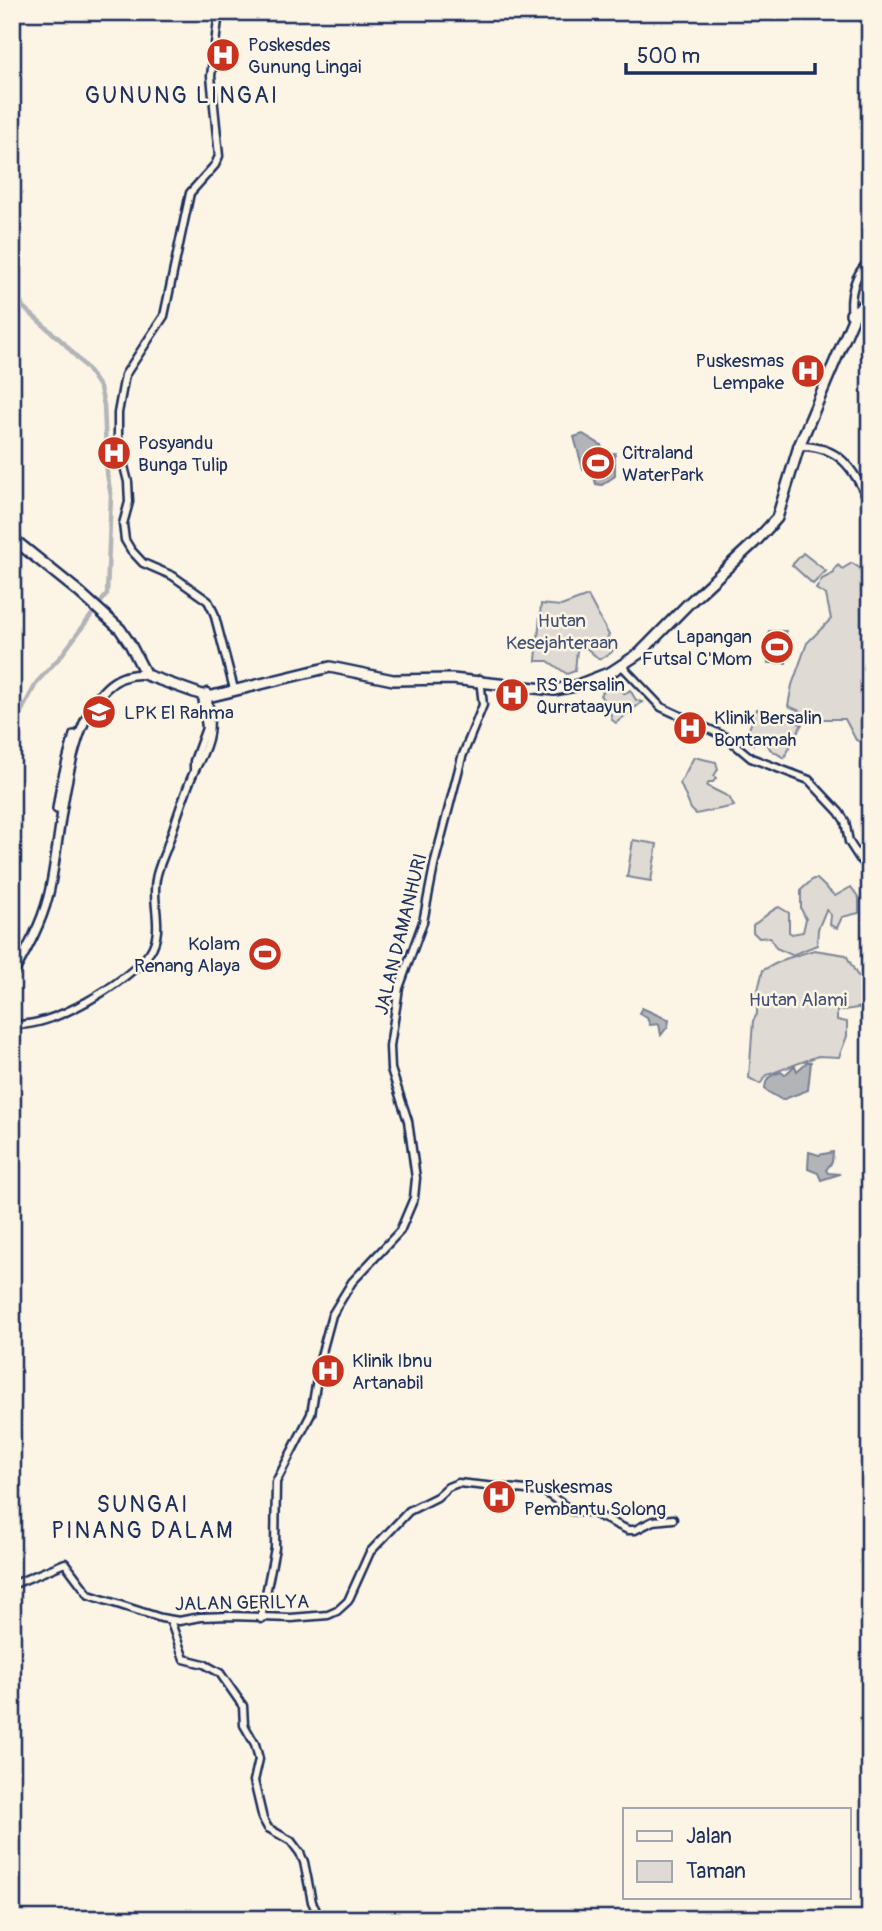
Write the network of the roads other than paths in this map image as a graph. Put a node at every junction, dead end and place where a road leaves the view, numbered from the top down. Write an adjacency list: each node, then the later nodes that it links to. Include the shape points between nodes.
1 (219, 12): 12 (street, via 211,76 219,156 190,193 164,316 125,376 118,442 128,482 123,530 131,550 143,563 179,579 208,601)
2 (870, 261): 3 (street, via 857,273)
3 (853, 299): 4 (highway)
4 (859, 309): 5 (highway)
5 (797, 446): 6 (street, via 820,446 845,462); 8 (highway, via 775,516); 8 (highway, via 774,523 640,653)
6 (870, 503)
7 (12, 540): 9 (highway, via 122,631)
8 (621, 665): 11 (highway, via 555,687); 14 (street, via 663,708 726,737 751,758 807,779 839,812 849,842)
9 (145, 673): 13 (highway); 15 (main road, via 121,675 100,688 80,717 61,784)
10 (391, 678): 11 (highway); 12 (highway, via 327,664); 13 (highway, via 330,667)
11 (480, 680): 23 (street, JALAN DAMANHURI, via 483,705 462,757 423,922 399,988 390,1046 391,1069 408,1121 415,1198 400,1231 352,1282 332,1315 311,1415 276,1482 275,1548)
12 (234, 689): 13 (highway)
13 (206, 698): 20 (street, via 204,745 194,761 158,872 156,942 136,968 77,1009)
14 (870, 868)
15 (48, 888): 16 (main road); 17 (main road, via 44,910)
16 (12, 967)
17 (12, 976)
18 (12, 1019): 20 (street)
19 (12, 1024): 20 (street)
20 (25, 1024)
21 (673, 1519): 23 (street, JALAN GERILYA, via 628,1530 591,1512 572,1511 541,1491 458,1483 409,1511 370,1552 348,1601 337,1611)
22 (12, 1585): 24 (street, JALAN GERILYA, via 65,1563 89,1595)
23 (261, 1619): 24 (street, JALAN GERILYA)
24 (170, 1620): 25 (street, via 184,1659 218,1672 243,1706 244,1725 259,1756 254,1781 263,1819 300,1853)
25 (320, 1919)

